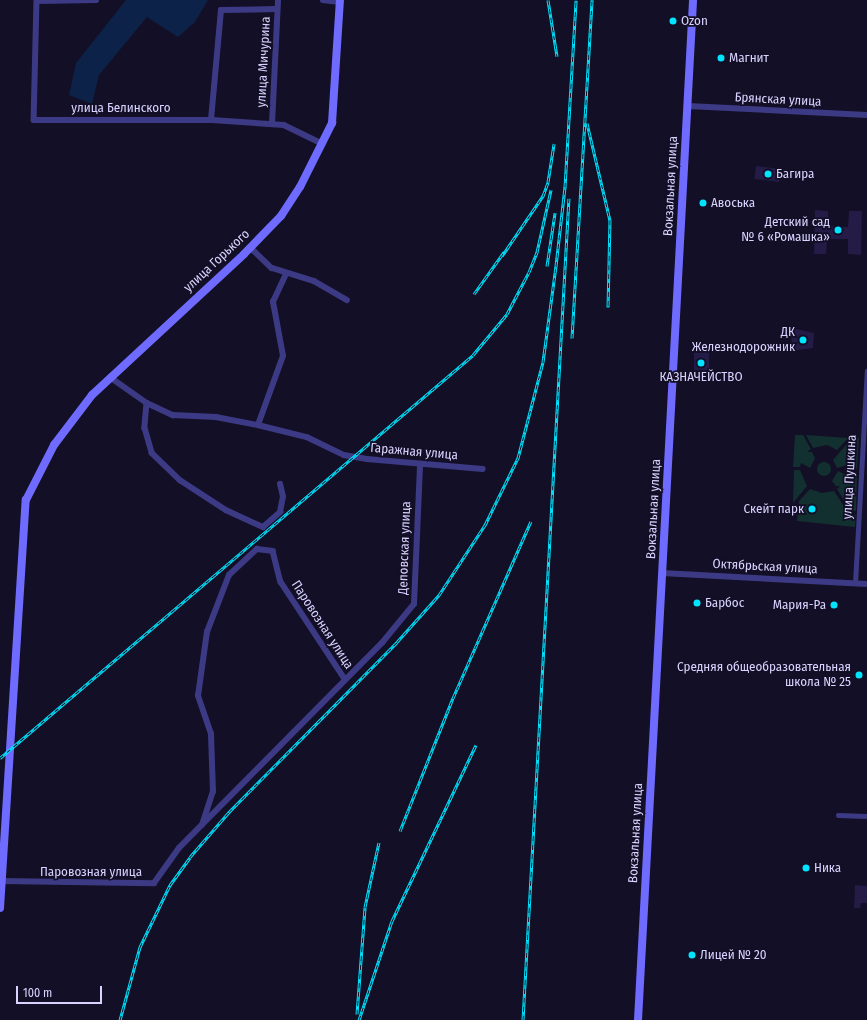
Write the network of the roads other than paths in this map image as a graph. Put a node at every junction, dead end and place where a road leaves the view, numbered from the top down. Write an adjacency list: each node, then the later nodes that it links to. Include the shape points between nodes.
1 (37, 0): 2 (street); 10 (street, улица Белинского, via 34,120)
2 (96, 0)
3 (278, 0): 7 (street, улица Мичурина)
4 (323, 0): 6 (street)
5 (693, 0): 8 (main road, Вокзальная улица)
6 (340, 1): 12 (main road, улица Горького, via 336,100 332,123)
7 (277, 9): 10 (street, via 221,10); 11 (street, улица Мичурина)
8 (688, 106): 9 (street, Брянская улица); 23 (main road, Вокзальная улица)
9 (867, 115)
10 (211, 120): 11 (street, улица Белинского)
11 (272, 124): 12 (street, улица Белинского, via 284,125)
12 (323, 144): 13 (main road, улица Горького, via 281,216)
13 (250, 247): 14 (street, via 272,268); 17 (main road, улица Горького)
14 (286, 274): 15 (street, via 314,281); 19 (street, via 273,302 283,356)
15 (347, 300)
16 (867, 371): 24 (street, улица Пушкина)
17 (110, 377): 18 (street); 30 (main road, улица Горького, via 92,395 54,445 26,500)
18 (147, 403): 19 (street, via 173,415 216,417); 22 (street, via 145,428 152,453 180,480 226,510 263,527 280,512 283,497)
19 (258, 425): 20 (street, Гаражная улица, via 306,437 344,455)
20 (420, 464): 21 (street, Гаражная улица); 26 (street, Деповская улица, via 414,604 382,643)
21 (483, 469)
22 (280, 484)
23 (662, 573): 24 (street, Октябрьская улица); 32 (main road, Вокзальная улица)
24 (855, 583): 25 (street, Октябрьская улица)
25 (867, 584)
26 (344, 679): 29 (street, Паровозная улица); 29 (street, Паровозная улица, via 281,582 274,551 257,548 229,574 207,632 198,696 211,734 213,792)
27 (838, 815): 28 (street)
28 (867, 816)
29 (202, 826): 30 (street, Паровозная улица, via 179,848 154,883)
30 (2, 881): 31 (main road)
31 (0, 908)
32 (638, 1020)

